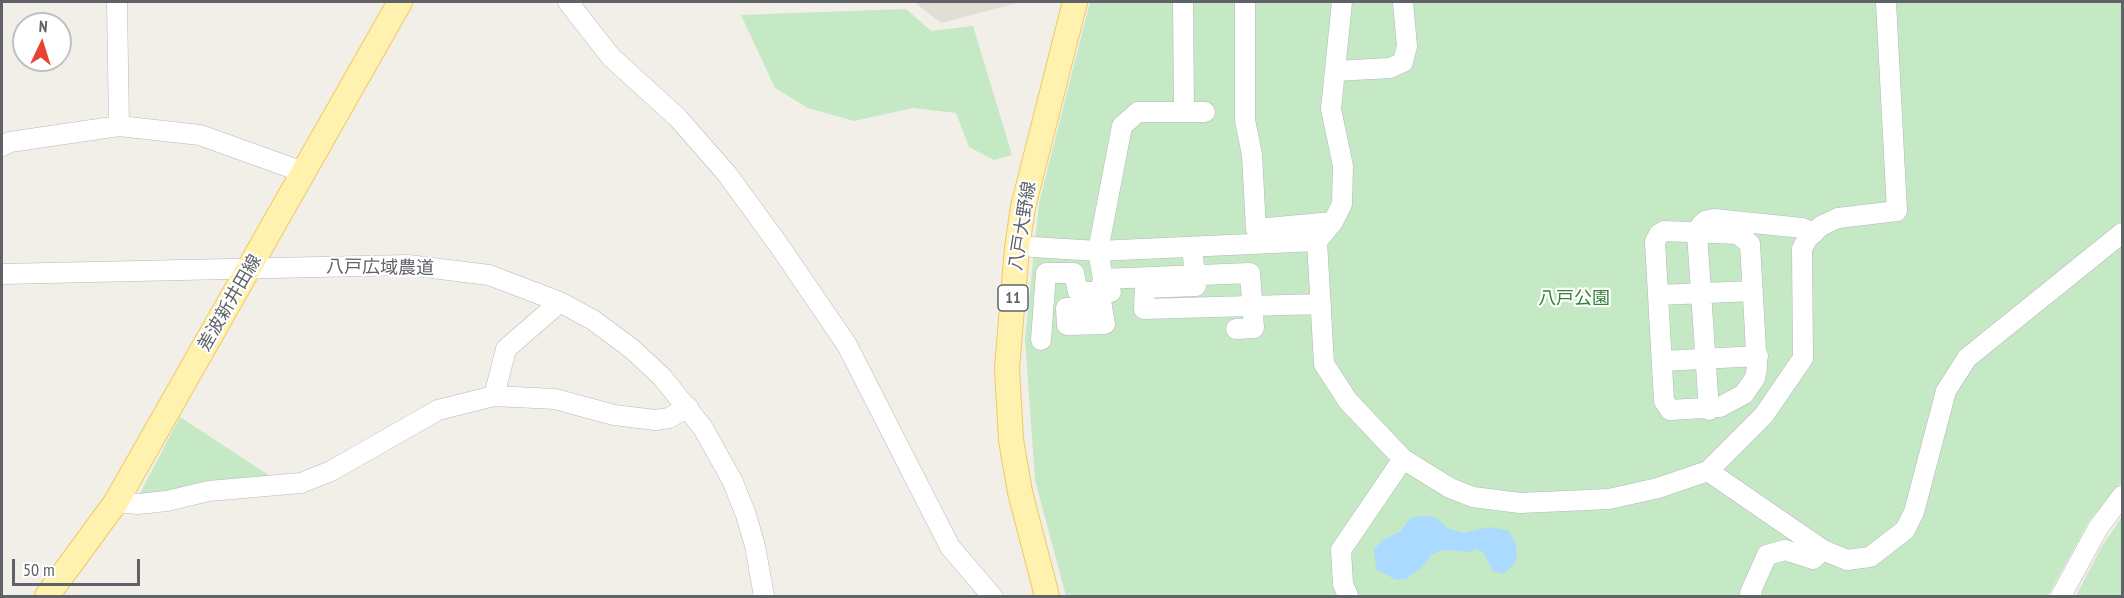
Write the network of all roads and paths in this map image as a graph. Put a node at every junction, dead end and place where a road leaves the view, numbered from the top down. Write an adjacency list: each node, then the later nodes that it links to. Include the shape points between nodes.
1 (117, 2): 13 (street)
2 (400, 2): 15 (main road, 差波新井田線)
3 (568, 2): 49 (street, via 611,57 678,118 727,174 778,244 847,345 950,547)
4 (1075, 2): 50 (main road, 八戸大野線 / 11, via 1023,207 1007,368 1011,440 1020,492)
5 (1182, 2): 11 (street)
6 (1245, 2): 16 (street, via 1245,120 1252,155 1256,229)
7 (1342, 2): 10 (street)
8 (1403, 2): 10 (street, via 1407,46 1403,62 1390,68)
9 (1886, 2): 18 (street, via 1897,211 1838,218)
10 (1335, 71): 16 (street, via 1331,109 1343,166 1342,204)
11 (1184, 111): 12 (street); 23 (street, via 1138,112 1122,126)
12 (1205, 112)
13 (119, 126): 14 (street); 15 (street, via 200,135)
14 (2, 146)
15 (303, 172): 24 (main road, 差波新井田線)
16 (1333, 222): 20 (street)
17 (1697, 232): 18 (street, via 1705,221 1714,219 1802,228); 27 (street, via 1738,234 1746,239 1751,251); 29 (street); 30 (street, via 1664,231 1656,237)
18 (1814, 233): 43 (street, via 1802,249 1803,358 1764,415)
19 (2122, 233): 46 (street, via 1967,358 1946,391 1914,512 1905,530 1870,556 1847,560)
20 (1317, 241): 21 (street); 32 (street)
21 (1192, 246): 23 (street); 26 (street)
22 (1032, 247): 23 (street)
23 (1098, 251): 28 (street)
24 (249, 270): 25 (street, 八戸広域農道); 31 (street, 八戸広域農道, via 408,265 449,269 489,275); 45 (main road, 差波新井田線)
25 (2, 274)
26 (1194, 275): 28 (street, via 1133,279 1132,291); 33 (street, via 1250,273); 33 (street, via 1196,286 1145,288 1144,309)
27 (1753, 291): 29 (street); 36 (street)
28 (1102, 293): 35 (street, via 1078,292 1074,273 1046,273)
29 (1701, 293): 30 (street); 37 (street)
30 (1658, 295): 38 (street)
31 (560, 302): 39 (street, via 506,349); 40 (street, 八戸広域農道, via 632,349)
32 (1321, 304): 33 (street); 42 (street, via 1324,364 1348,401)
33 (1252, 307): 34 (street, via 1254,328)
34 (1236, 329)
35 (1041, 340)
36 (1758, 356): 37 (street); 41 (street, via 1755,378 1744,394)
37 (1705, 358): 38 (street); 41 (street)
38 (1662, 361): 41 (street, via 1667,406 1677,410)
39 (494, 396): 40 (street, via 555,399 614,415 655,420 669,418); 45 (street, via 438,410 331,471 301,483 209,491 138,504)
40 (688, 407): 48 (street, 八戸広域農道, via 733,482 755,546)
41 (1709, 410)
42 (1403, 459): 43 (street, via 1450,488 1473,497 1520,503 1609,499); 51 (street, via 1341,550 1343,584)
43 (1708, 471): 46 (street)
44 (2122, 496): 53 (street, via 2098,528)
45 (116, 502): 47 (main road, 差波新井田線)
46 (1823, 550): 52 (street, via 1813,559 1785,550 1767,555 1750,593)
47 (47, 597)
48 (764, 597)
49 (992, 597)
50 (1047, 597)
51 (1348, 597)
52 (1752, 597)
53 (2061, 597)

